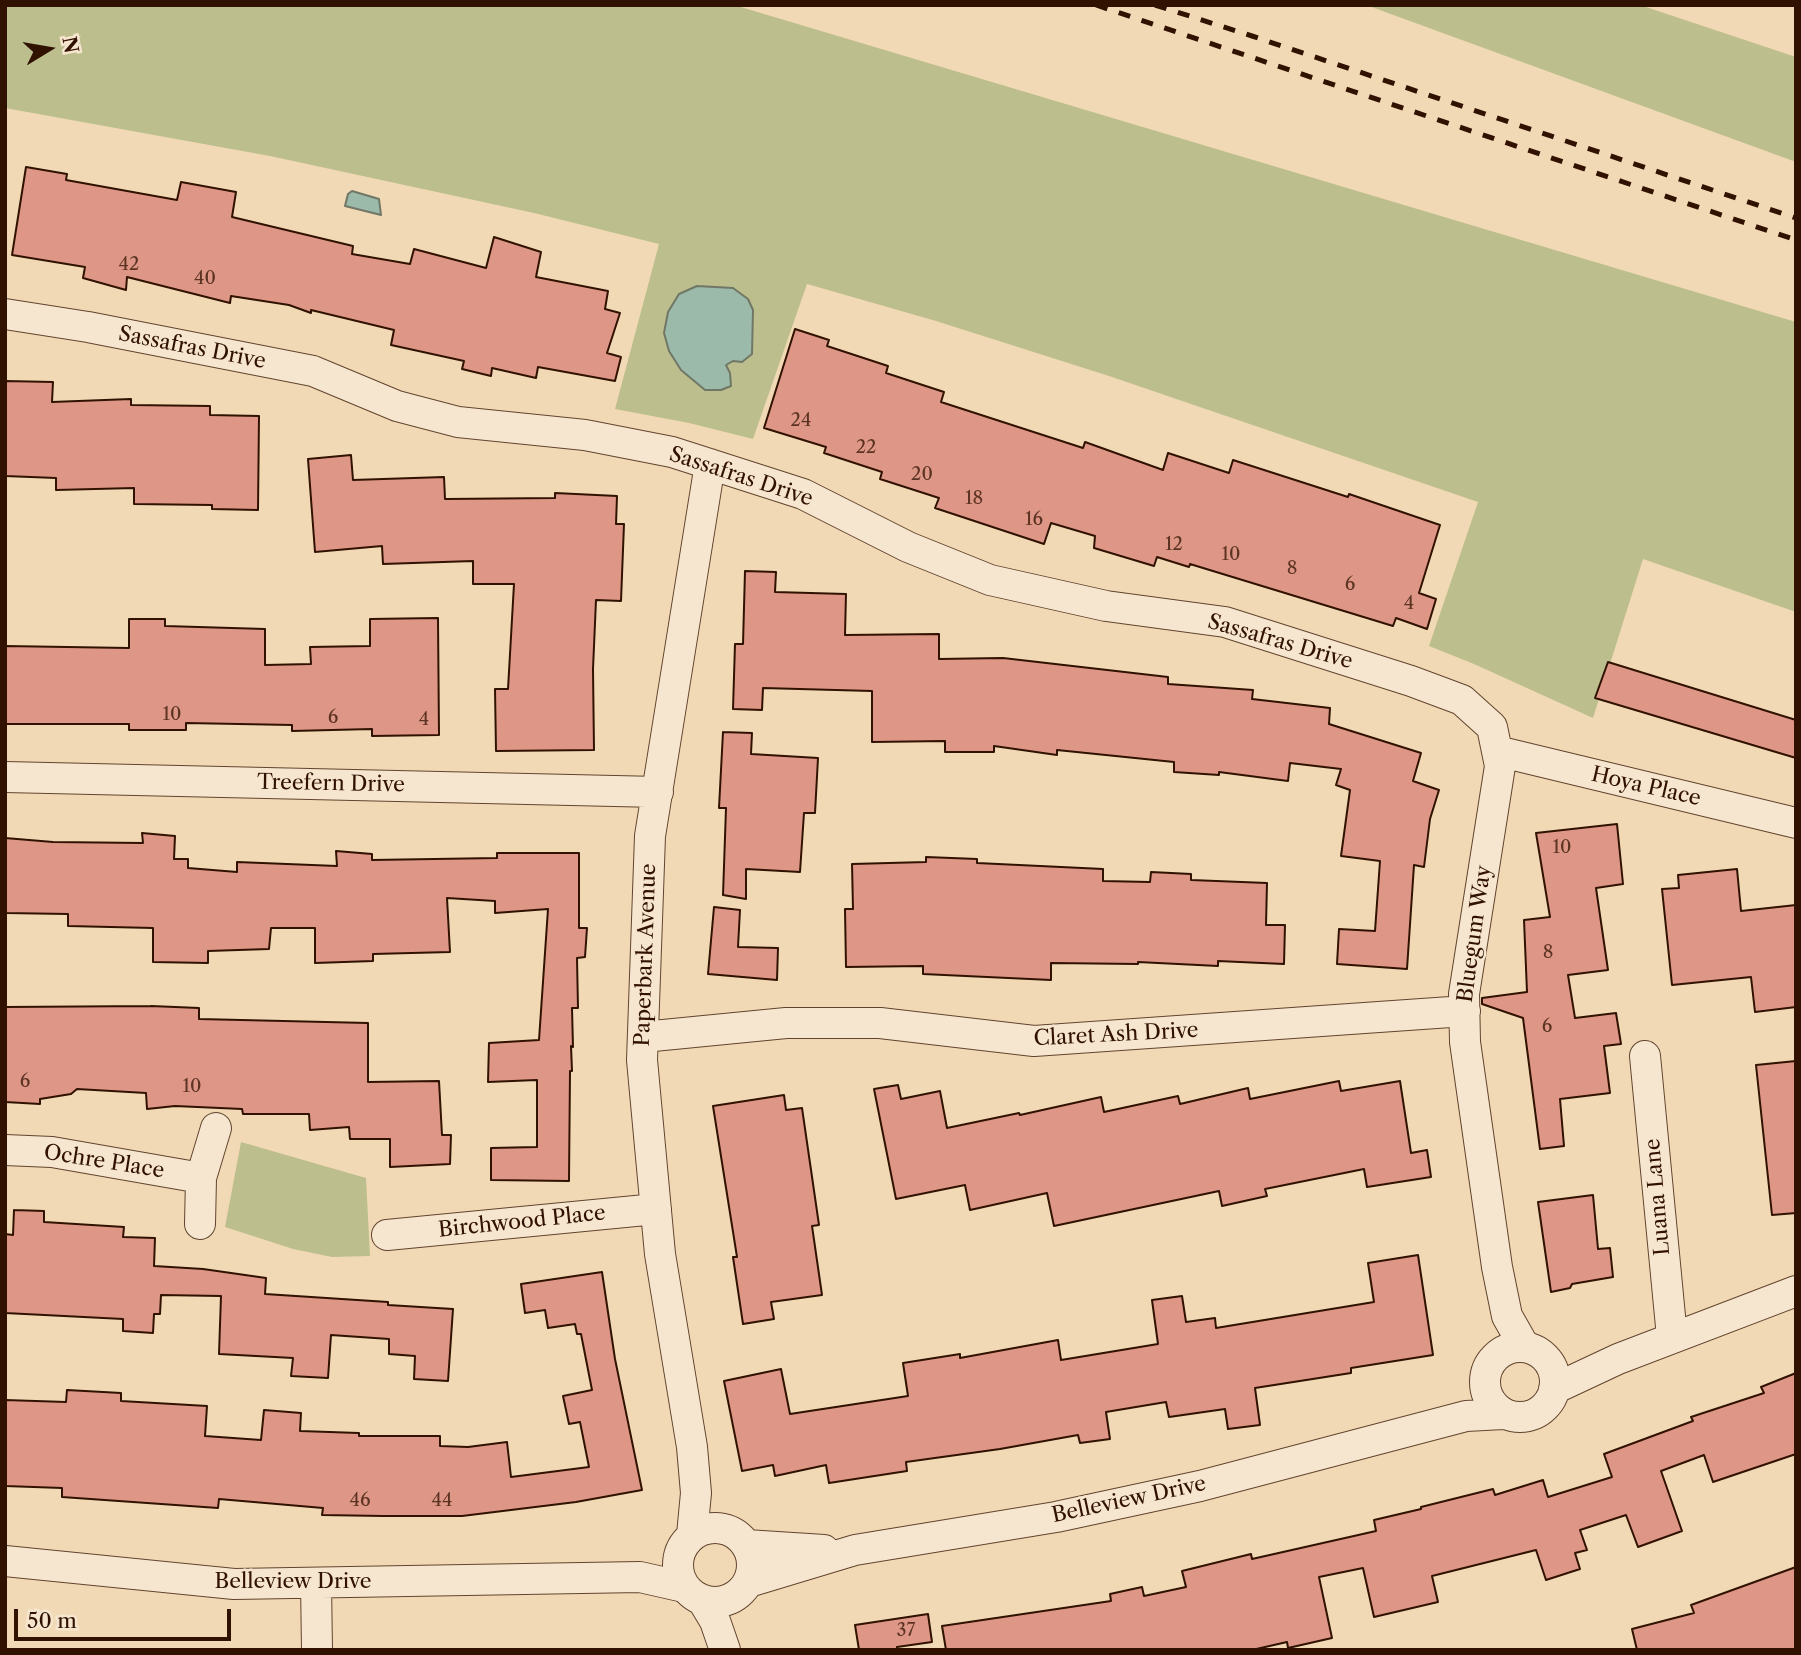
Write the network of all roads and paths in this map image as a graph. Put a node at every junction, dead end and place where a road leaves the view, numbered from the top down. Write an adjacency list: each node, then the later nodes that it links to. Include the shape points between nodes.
1 (5, 314): 2 (street, Sassafras Drive, via 313,371 397,406 458,422 585,435)
2 (710, 464): 3 (street, Sassafras Drive, via 803,494 908,547 990,580 1106,606 1225,622 1411,681 1462,700); 5 (street, Paperbark Avenue)
3 (1495, 739): 6 (street, Hoya Place); 7 (street, Bluegum Way, via 1500,766)
4 (5, 777): 5 (street, Treefern Drive)
5 (658, 792): 8 (street, Paperbark Avenue, via 650,836)
6 (1796, 823)
7 (1465, 1011): 8 (street, Claret Ash Drive, via 1034,1041 880,1023 786,1023); 16 (street, Bluegum Way, via 1465,1042)
8 (643, 1037): 13 (street, Paperbark Avenue)
9 (1645, 1056): 18 (street, Luana Lane)
10 (216, 1128): 12 (street)
11 (5, 1150): 12 (street, Ochre Place, via 52,1152)
12 (201, 1178): 14 (street)
13 (656, 1209): 15 (street, Birchwood Place); 23 (street, Paperbark Avenue)
14 (200, 1224)
15 (387, 1236)
16 (1497, 1267): 19 (street, Bluegum Way, via 1507,1316); 20 (street, Bluegum Way)
17 (1796, 1291): 18 (street)
18 (1672, 1337): 19 (street, via 1618,1359)
19 (1542, 1365): 20 (street, via 1505,1349); 21 (street, via 1553,1395 1543,1409 1531,1416)
20 (1490, 1367): 21 (street, via 1485,1389); 22 (street, Belleview Drive, via 1460,1402)
21 (1503, 1414): 22 (street, Belleview Drive, via 1466,1416)
22 (1400, 1435): 26 (street, Belleview Drive, via 1056,1517)
23 (692, 1447): 24 (street, Paperbark Avenue, via 708,1493); 25 (street, Paperbark Avenue, via 696,1493)
24 (737, 1538): 25 (street, via 718,1528 701,1531); 26 (street, Belleview Drive, via 799,1550); 30 (street, via 750,1554 752,1572)
25 (687, 1543): 28 (street, Belleview Drive, via 643,1567); 31 (street, via 677,1564 680,1578)
26 (855, 1549): 30 (street, Belleview Drive)
27 (5, 1561): 29 (street, Belleview Drive, via 234,1584)
28 (582, 1579): 29 (street, Belleview Drive); 31 (street, Belleview Drive, via 640,1577)
29 (316, 1583): 32 (street)
30 (742, 1589): 31 (street, via 728,1601); 34 (street)
31 (694, 1594): 33 (street, via 715,1621)
32 (317, 1650)
33 (725, 1650)
34 (734, 1650)

